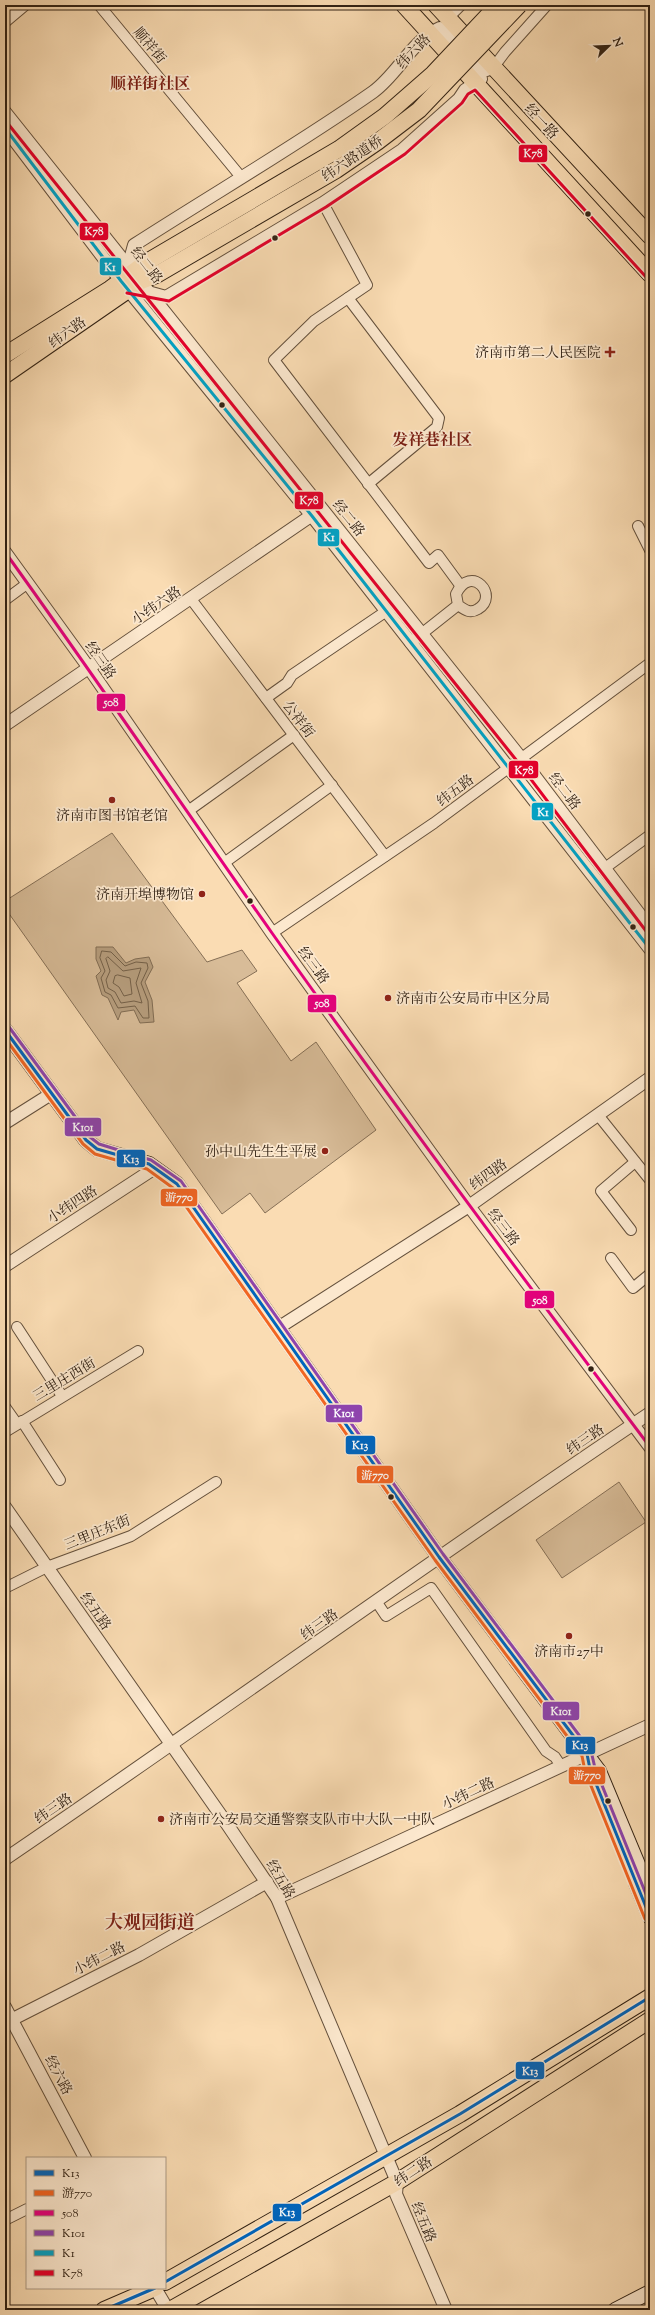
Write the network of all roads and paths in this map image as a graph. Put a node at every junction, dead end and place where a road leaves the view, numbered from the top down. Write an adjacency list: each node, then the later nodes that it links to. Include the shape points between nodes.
1 (24, 5): 10 (street)
2 (99, 5): 16 (street, 顺祥街)
3 (404, 5): 11 (main road, 经一路)
4 (436, 5): 9 (main road, 经一路)
5 (461, 5): 9 (street)
6 (498, 5): 19 (main road, 纬六路道桥, bridge, via 434,74 385,116 339,149)
7 (519, 5): 21 (main road, 纬六路道桥, bridge, via 424,105 377,142 336,170)
8 (547, 5): 12 (street)
9 (448, 18): 12 (main road, 经一路)
10 (5, 21)
11 (430, 33): 12 (street, 纬六路, via 440,28 480,72); 13 (main road, 经一路); 16 (street, 纬六路, via 420,40 375,90 312,134)
12 (493, 68): 13 (street); 18 (main road, 经一路)
13 (476, 84): 17 (street, via 465,90 459,99 402,150); 20 (main road, 经一路)
14 (5, 112): 22 (street, 经二路)
15 (5, 128): 22 (street, 经二路)
16 (241, 176): 22 (street, 纬六路, via 134,245)
17 (323, 203): 22 (street, via 166,297); 23 (street, via 368,285)
18 (650, 236)
19 (147, 262): 22 (main road, 纬六路)
20 (650, 274)
21 (156, 275): 22 (main road, 纬六路)
22 (134, 280): 24 (main road, 纬六路); 25 (main road, 纬六路); 27 (street, 经二路); 28 (street, 经二路)
23 (348, 298): 26 (street, via 439,418 437,427); 26 (street, via 314,321 274,360)
24 (5, 355)
25 (5, 375)
26 (368, 484): 33 (street, via 430,563 438,555)
27 (322, 508): 28 (street, 小纬六路); 38 (street, 经二路)
28 (312, 516): 34 (street, 小纬六路); 37 (street, 经二路)
29 (638, 526): 30 (street)
30 (650, 550)
31 (5, 552): 32 (street, 经三路)
32 (28, 583): 35 (street); 41 (street, 经三路)
33 (460, 585): 36 (street, via 456,594); 36 (street, via 469,581 478,583 485,590 486,599 483,606 474,611 467,611)
34 (191, 599): 41 (street, 小纬六路); 42 (street, 公祥街)
35 (5, 600)
36 (458, 605): 38 (street)
37 (385, 612): 39 (street, 经二路); 42 (street, via 292,675 287,683)
38 (422, 633): 39 (street); 45 (street, 经二路)
39 (410, 643): 46 (street, 经二路)
40 (650, 663): 45 (street, 纬五路)
41 (89, 668): 43 (street, 小纬六路); 48 (street, 经三路)
42 (266, 698): 44 (street, 公祥街)
43 (5, 725)
44 (294, 736): 47 (street, 公祥街); 48 (street)
45 (521, 758): 46 (street, 纬五路); 52 (street, 经二路)
46 (508, 767): 50 (street, 纬五路); 55 (street, 经二路)
47 (332, 785): 50 (street, 公祥街); 51 (street)
48 (188, 811): 51 (street, 经三路)
49 (650, 835): 52 (street)
50 (385, 856): 54 (street, 纬五路)
51 (224, 863): 54 (street, 经三路)
52 (605, 868): 53 (street, 经二路)
53 (650, 928)
54 (272, 933): 64 (street, 经三路)
55 (650, 949)
56 (5, 1030): 58 (main road)
57 (650, 1078): 59 (street, 纬四路)
58 (51, 1094): 60 (street); 62 (main road, via 86,1140 96,1149 130,1157)
59 (598, 1115): 61 (street); 64 (street, 纬四路)
60 (5, 1123)
61 (635, 1162): 63 (street); 65 (street, via 601,1191)
62 (155, 1168): 67 (street, 小纬四路); 70 (main road, via 177,1184)
63 (650, 1180)
64 (469, 1206): 70 (street, 纬四路); 76 (street, 经三路)
65 (631, 1230)
66 (612, 1258): 68 (street, via 633,1288)
67 (5, 1266)
68 (650, 1274)
69 (17, 1327): 72 (street)
70 (278, 1328): 82 (main road)
71 (138, 1352): 72 (street, 三里庄西街)
72 (62, 1396): 75 (street, 三里庄西街)
73 (5, 1407): 75 (street)
74 (650, 1413): 76 (street, 纬三路)
75 (19, 1423): 77 (street, 三里庄西街); 79 (street)
76 (633, 1424): 78 (street, 经三路); 82 (street, 纬三路)
77 (5, 1432)
78 (650, 1447)
79 (60, 1480)
80 (216, 1482): 83 (street, 三里庄东街, via 131,1536)
81 (5, 1507): 83 (street, 经五路)
82 (439, 1557): 85 (street, 纬三路); 88 (main road)
83 (47, 1567): 84 (street, 三里庄东街); 87 (street, 经五路)
84 (5, 1588)
85 (376, 1601): 87 (street, 纬三路); 89 (street, via 386,1616 431,1588 546,1751)
86 (650, 1725): 88 (street, 小纬二路)
87 (172, 1745): 90 (street, 纬三路); 91 (street, 经五路)
88 (587, 1754): 89 (street, 小纬二路); 92 (main road, via 599,1771); 94 (main road, via 590,1770)
89 (562, 1766): 93 (street, 小纬二路)
90 (5, 1859)
91 (267, 1882): 93 (street, 经五路); 97 (street, 小纬二路, via 139,1955)
92 (650, 1893)
93 (276, 1898): 100 (street, 经五路)
94 (650, 1918)
95 (650, 1997): 100 (main road, 纬二路)
96 (5, 2007): 97 (street, 经六路)
97 (8, 2019): 99 (street, 经六路)
98 (650, 2020): 101 (main road, 纬二路)
99 (84, 2157)
100 (386, 2158): 101 (street, 经五路); 104 (main road, 纬二路)
101 (397, 2182): 109 (main road, 纬二路); 110 (street, 经五路, via 396,2194)
102 (26, 2210): 103 (street)
103 (5, 2220)
104 (166, 2281)
105 (153, 2289): 108 (main road)
106 (156, 2289): 109 (street)
107 (650, 2292): 111 (main road)
108 (104, 2310)
109 (169, 2310)
110 (446, 2310)
111 (615, 2310)

